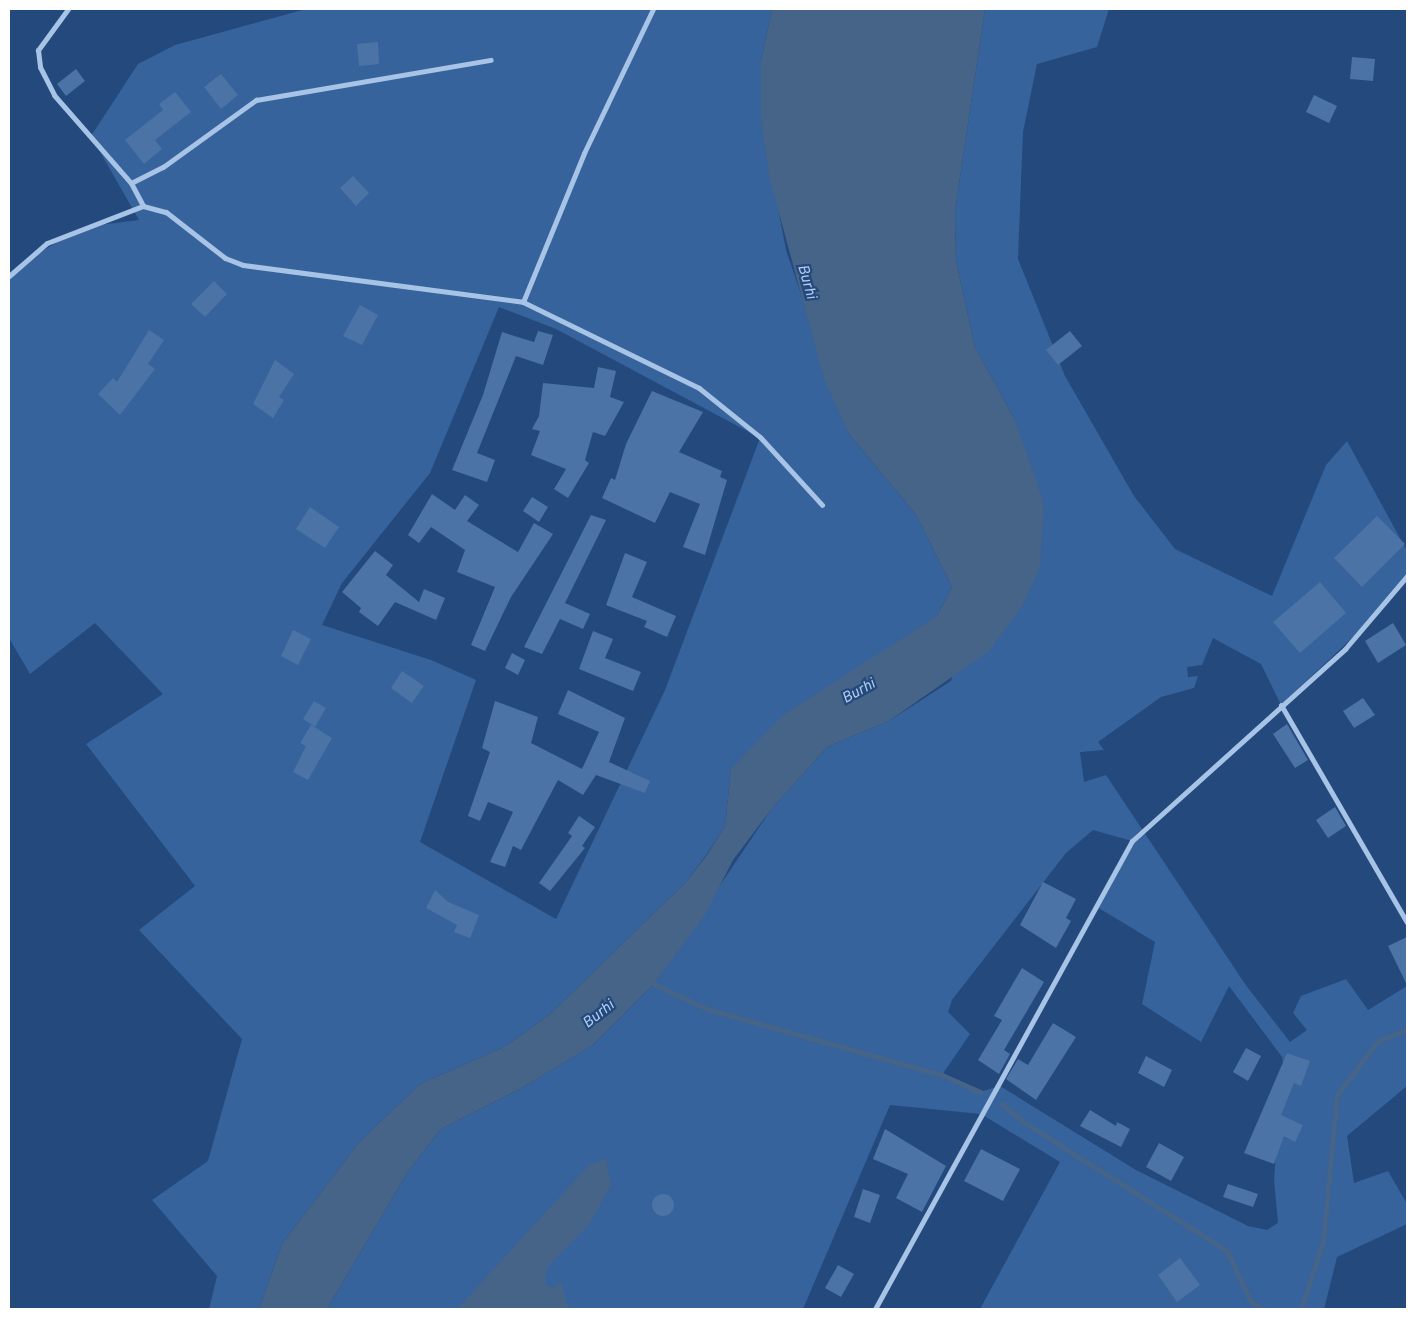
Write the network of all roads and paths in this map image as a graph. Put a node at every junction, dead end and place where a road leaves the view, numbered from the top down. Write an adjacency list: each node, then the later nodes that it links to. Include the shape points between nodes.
1 (68, 9): 4 (street, via 38,50 40,67 54,95)
2 (653, 9): 7 (street, via 584,153)
3 (491, 60): 4 (street, via 256,100 163,167)
4 (131, 183): 5 (street)
5 (143, 206): 6 (street, via 47,243); 7 (street, via 166,212 225,258 243,265)
6 (9, 276)
7 (523, 302): 8 (street, via 699,388 760,438)
8 (822, 505)
9 (1407, 576): 10 (street, via 1371,622)
10 (1282, 705): 11 (street); 12 (street, via 1132,841)
11 (1407, 922)
12 (874, 1309)

